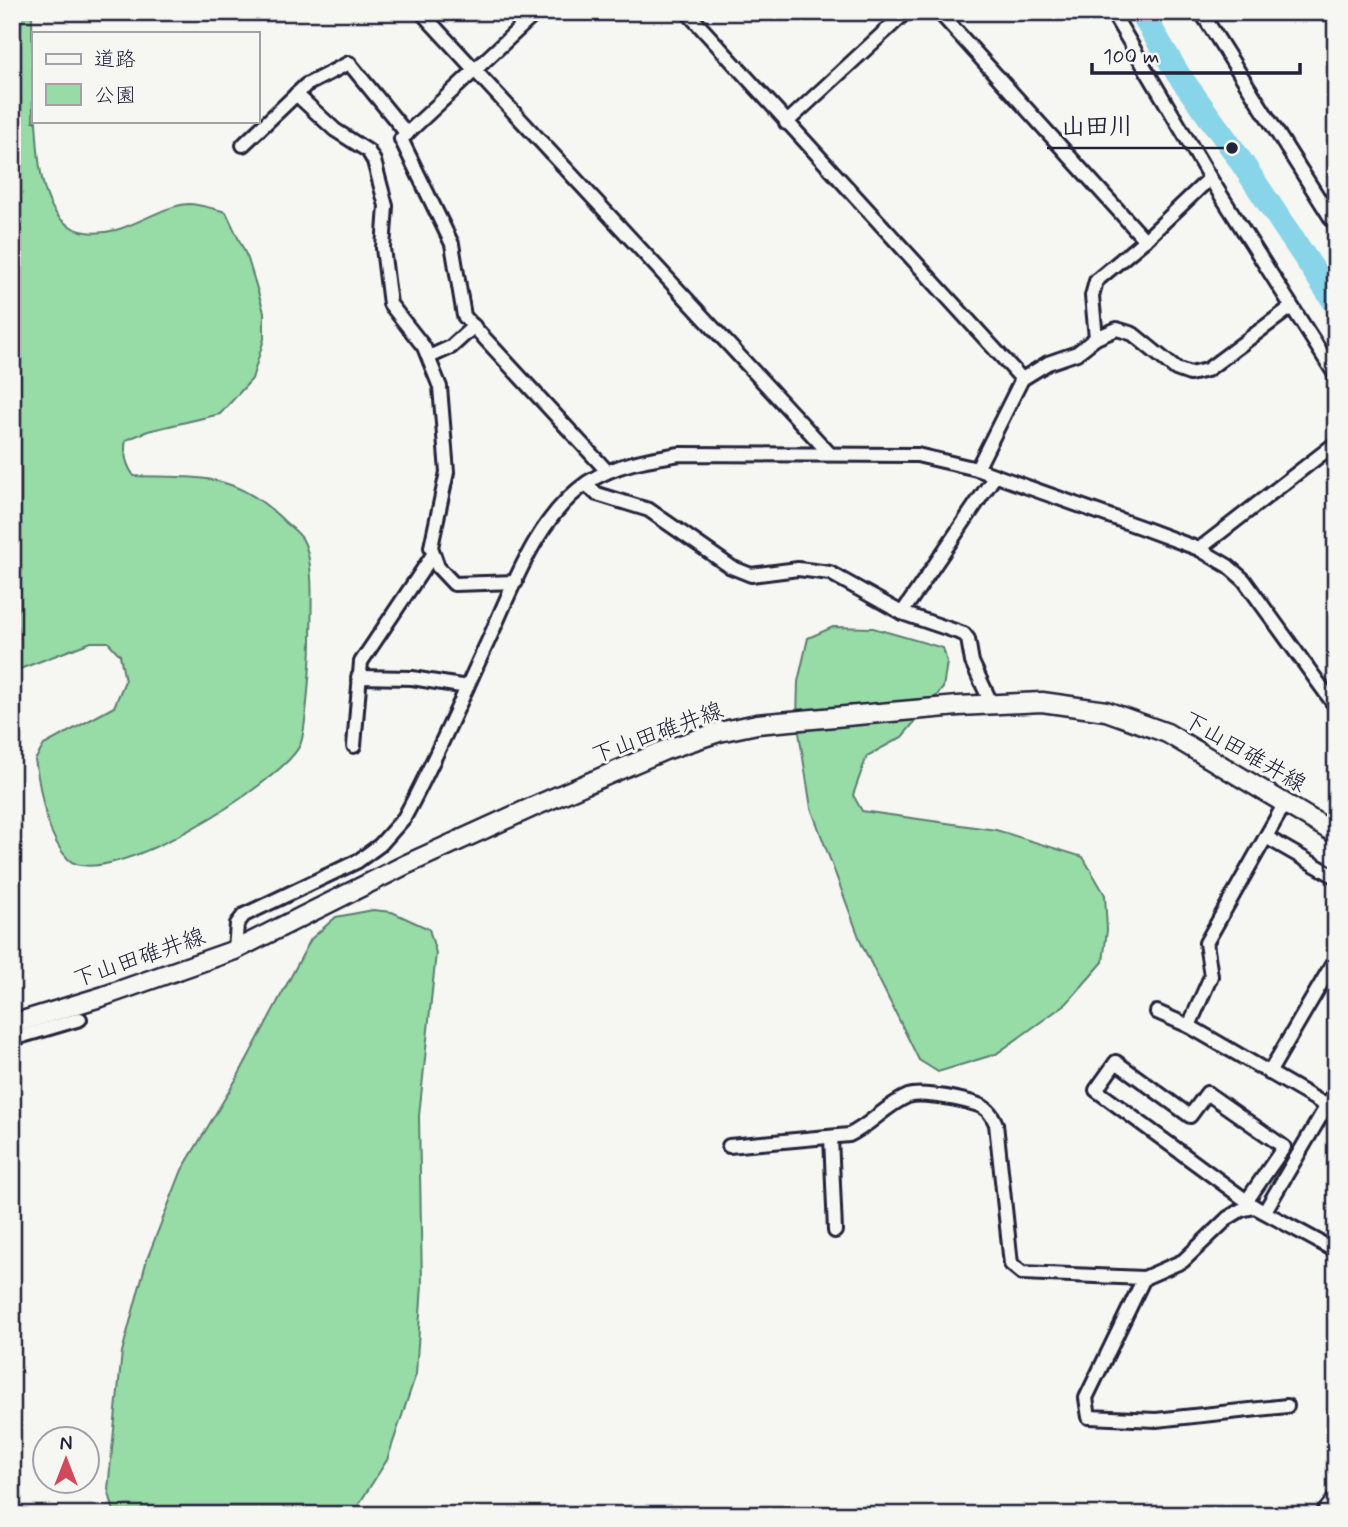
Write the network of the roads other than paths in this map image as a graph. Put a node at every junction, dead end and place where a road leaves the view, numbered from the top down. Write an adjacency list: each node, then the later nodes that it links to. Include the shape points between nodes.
1 (421, 12): 8 (street)
2 (537, 12): 8 (street)
3 (687, 12): 10 (street)
4 (905, 12): 10 (street)
5 (939, 12): 15 (street)
6 (1112, 12): 13 (street)
7 (1201, 12): 14 (street)
8 (475, 71): 11 (street); 23 (street)
9 (296, 94): 11 (street, via 349,63); 12 (street); 19 (street, via 335,130 368,151 374,161 386,206 383,248 390,304)
10 (786, 123): 21 (street)
11 (407, 134): 17 (street, via 401,139 452,244 464,316)
12 (243, 145)
13 (1210, 178): 15 (street); 16 (street)
14 (1336, 226)
15 (1145, 240): 18 (street, via 1096,281 1092,296)
16 (1290, 308): 18 (street, via 1207,370 1190,374 1176,369 1133,334 1117,329); 20 (street)
17 (474, 326): 19 (street, via 450,347); 25 (street)
18 (1096, 338): 21 (street, via 1077,353)
19 (429, 357): 29 (street, via 440,387 447,472 431,539)
20 (1334, 370)
21 (1022, 379): 24 (street)
22 (1336, 443): 28 (street)
23 (829, 453): 24 (street, via 917,456); 25 (street, via 680,454)
24 (976, 469): 26 (street)
25 (607, 471): 27 (street)
26 (995, 477): 28 (street); 31 (street)
27 (586, 484): 30 (street, via 547,523); 31 (street, via 597,494 649,510 731,567 751,575 799,569 831,573)
28 (1199, 549): 35 (street, via 1244,580)
29 (432, 556): 30 (street, via 454,584); 32 (street, via 361,662)
30 (516, 582): 33 (street)
31 (902, 613): 34 (street, via 964,634)
32 (358, 677): 33 (street, via 412,678); 36 (street)
33 (467, 687): 41 (street, via 404,818 358,861 244,915 237,924)
34 (992, 705): 37 (main road, 下山田碓井線, via 1053,704 1135,720 1167,733); 41 (main road, 下山田碓井線, via 822,717 719,732 664,750 523,811)
35 (1336, 707)
36 (354, 746)
37 (1285, 803): 38 (main road, 下山田碓井線); 39 (street)
38 (1336, 834)
39 (1266, 837): 40 (street); 46 (street, via 1206,943 1211,976)
40 (1336, 877)
41 (235, 950): 45 (main road, 下山田碓井線)
42 (1336, 958): 48 (street)
43 (1157, 1013): 46 (street)
44 (80, 1019): 47 (street)
45 (12, 1024)
46 (1189, 1026): 48 (street)
47 (12, 1039)
48 (1269, 1073): 50 (street)
49 (1336, 1090): 50 (street)
50 (1331, 1108): 53 (street)
51 (831, 1138): 52 (street); 54 (street); 56 (street, via 865,1128 910,1096 924,1094 985,1107 996,1124 1011,1264 1022,1273)
52 (729, 1146)
53 (1256, 1206): 53 (street, via 1096,1090 1116,1062 1190,1116 1207,1093 1284,1147); 55 (street); 56 (street, via 1228,1218 1184,1261)
54 (835, 1231)
55 (1336, 1251)
56 (1144, 1278): 57 (street, via 1086,1398 1089,1417 1156,1420)
57 (1287, 1406)
58 (1336, 1501): 59 (main road)
59 (1325, 1515)

